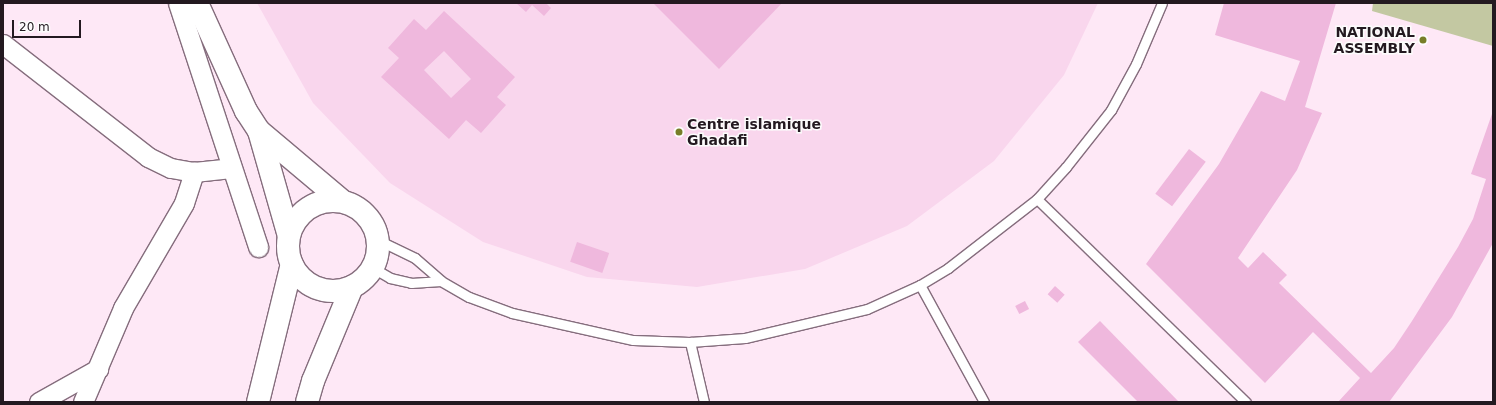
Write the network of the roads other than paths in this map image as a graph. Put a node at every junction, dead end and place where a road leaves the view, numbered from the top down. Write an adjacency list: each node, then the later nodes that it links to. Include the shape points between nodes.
1 (178, 3): 6 (street)
2 (197, 3): 5 (main road, via 242,104)
3 (1162, 3): 8 (lane, via 1136,64 1111,110)
4 (3, 44): 7 (street, via 148,157 171,168)
5 (259, 131): 9 (main road); 10 (main road)
6 (231, 168): 7 (street); 12 (street)
7 (194, 172): 19 (street, via 184,203 123,308)
8 (1037, 199): 16 (lane, via 973,250); 26 (lane)
9 (342, 201): 10 (main road, via 328,200 314,204 294,223); 11 (main road, via 356,206 366,215 374,227)
10 (289, 236): 13 (main road, via 288,246)
11 (378, 240): 14 (main road, via 378,255); 15 (lane, via 414,258)
12 (258, 247)
13 (292, 264): 17 (main road, via 300,276 311,285 324,290 338,291); 22 (main road)
14 (373, 268): 15 (lane, via 390,278 411,283); 17 (main road, via 364,279)
15 (441, 281): 18 (lane, via 468,297 512,313 554,324 633,340)
16 (920, 285): 18 (lane, via 867,309 745,338); 25 (lane)
17 (352, 287): 23 (main road, via 313,381)
18 (690, 342): 24 (lane)
19 (98, 369): 20 (street); 21 (street)
20 (39, 402)
21 (83, 402)
22 (258, 402)
23 (307, 402)
24 (704, 402)
25 (984, 402)
26 (1246, 402)

